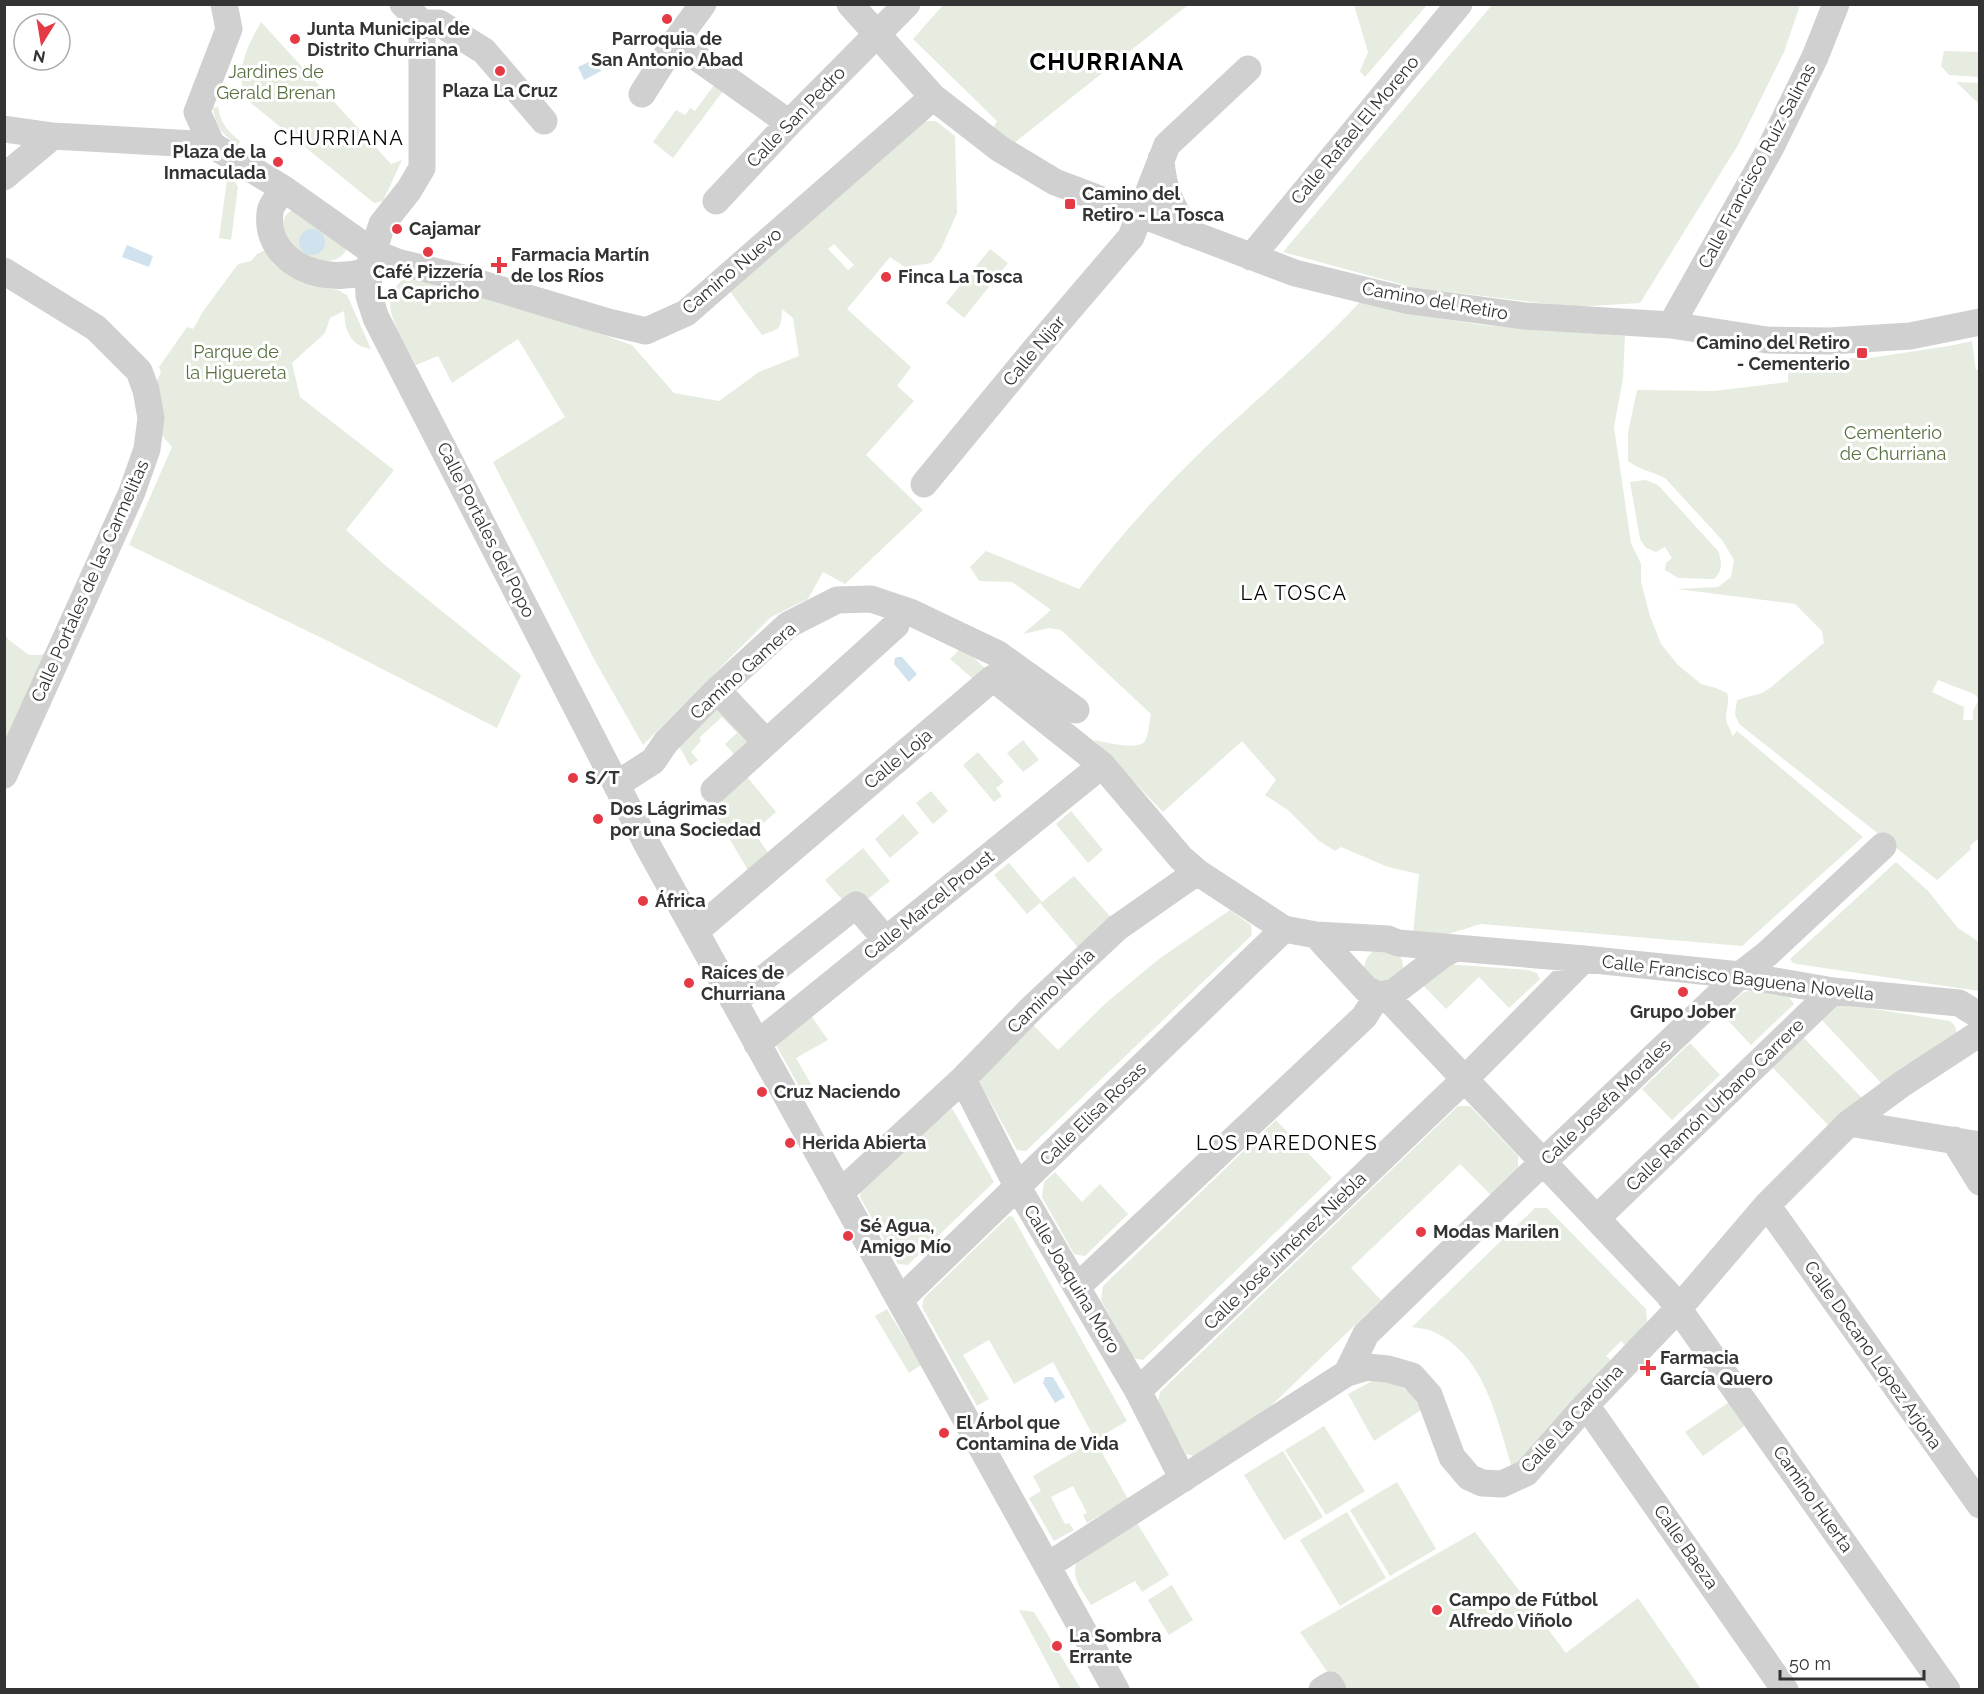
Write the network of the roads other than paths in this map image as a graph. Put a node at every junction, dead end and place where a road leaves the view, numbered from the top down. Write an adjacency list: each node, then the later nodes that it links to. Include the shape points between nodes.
1 (703, 4): 9 (street)
2 (850, 4): 8 (street)
3 (907, 4): 8 (street, Calle San Pedro)
4 (1459, 4): 24 (street, Calle Rafael El Moreno)
5 (1836, 4): 28 (street, Calle Francisco Ruiz Salinas, via 1770,149)
6 (413, 14): 13 (street, via 439,23 484,51); 25 (street, via 422,168 382,224)
7 (226, 17): 17 (street, via 197,112)
8 (877, 34): 12 (street); 14 (street, Calle San Pedro)
9 (675, 42): 11 (street); 14 (street)
10 (1248, 69): 18 (street, Calle Níjar, via 1167,145)
11 (642, 94)
12 (933, 97): 22 (street, Camino del Retiro, via 1000,149 1055,182); 25 (street, Camino Nuevo, via 686,313 646,331 459,277 397,262)
13 (544, 121)
14 (789, 123): 21 (street, Calle San Pedro)
15 (4, 129): 16 (street)
16 (53, 136): 17 (street); 19 (street)
17 (212, 145): 20 (street)
18 (1161, 158): 22 (street, Calle Níjar); 23 (street, via 1170,204)
19 (4, 177)
20 (284, 189): 25 (street); 25 (street, via 270,211 272,237 290,261 304,269 344,276)
21 (716, 201)
22 (1131, 212): 23 (street, Camino del Retiro); 29 (street, Calle Níjar, via 1131,237)
23 (1188, 233): 24 (street, Camino del Retiro)
24 (1251, 256): 28 (street, Camino del Retiro, via 1295,273 1405,300 1525,316)
25 (370, 262): 36 (street, Calle Portales del Popo, via 369,296 376,318)
26 (4, 271): 35 (street, Calle Portales de las Carmelitas, via 96,328 139,371 151,417 147,449 132,492)
27 (1980, 322): 28 (street, Camino del Retiro, via 1910,336 1830,341 1767,340)
28 (1671, 325)
29 (924, 484)
30 (896, 624): 33 (street)
31 (717, 690): 32 (street, Camino Gamera, via 788,625 837,600 871,599 910,612 998,654); 33 (street); 36 (street, Camino Gamera, via 666,742 653,761)
32 (1076, 710)
33 (766, 742): 37 (street)
34 (1102, 765): 39 (street); 41 (street, Calle Loja, via 993,678); 43 (street, Calle Marcel Proust)
35 (4, 775)
36 (616, 784): 41 (street, Calle Portales del Popo)
37 (714, 790)
38 (1883, 846): 47 (street, Calle Josefa Morales)
39 (1197, 872): 40 (street); 54 (street, Camino Noria, via 1117,928)
40 (1284, 929): 42 (street, Calle Francisco Baguena Novella); 60 (street, Calle Elisa Rosas)
41 (696, 931): 50 (street, Calle Portales del Popo)
42 (1316, 935): 44 (street, Calle Francisco Baguena Novella); 48 (street, Camino Huerta)
43 (886, 940): 50 (street, via 856,905); 53 (street, Calle Marcel Proust)
44 (1387, 941): 45 (street, Calle Francisco Baguena Novella); 48 (street, via 1409,955 1411,970); 48 (street, via 1366,945 1355,966)
45 (1456, 948): 46 (street, Calle Francisco Baguena Novella); 48 (street)
46 (1584, 959): 47 (street, Calle Francisco Baguena Novella); 55 (street, Calle José Jiménez Niebla)
47 (1740, 975): 49 (street, Calle Francisco Baguena Novella); 58 (street, Calle Josefa Morales)
48 (1381, 988): 55 (street, Camino Huerta); 64 (street, via 1364,1017)
49 (1833, 991): 51 (street, Calle Francisco Baguena Novella, via 1959,1004); 63 (street, Calle Ramón Urbano Carrere)
50 (733, 1000): 53 (street, Calle Portales del Popo)
51 (1980, 1016)
52 (1980, 1033): 56 (street, Calle La Carolina)
53 (757, 1044): 61 (street, Calle Portales del Popo)
54 (963, 1079): 60 (street, Calle Joaquina Moro); 61 (street, Camino Noria)
55 (1464, 1080): 58 (street, Camino Huerta); 68 (street, Calle José Jiménez Niebla)
56 (1849, 1123): 57 (street); 62 (street, Calle La Carolina)
57 (1967, 1143): 59 (street)
58 (1543, 1162): 63 (street, Camino Huerta); 67 (street, Calle Josefa Morales, via 1366,1334)
59 (1980, 1182)
60 (1017, 1186): 64 (street, Calle Joaquina Moro); 65 (street, Calle Elisa Rosas)
61 (840, 1193): 65 (street, Calle Portales del Popo)
62 (1767, 1204): 66 (street, Calle La Carolina); 71 (street, Calle Decano López Arjona)
63 (1597, 1218): 66 (street, Camino Huerta)
64 (1077, 1287): 68 (street, Calle Joaquina Moro)
65 (901, 1299): 72 (street, Calle Portales del Popo)
66 (1678, 1308): 69 (street, Calle La Carolina); 75 (street, Camino Huerta)
67 (1347, 1373): 69 (street, Calle La Carolina, via 1367,1367 1412,1377 1429,1395 1452,1457 1469,1477 1482,1483 1502,1484 1526,1473); 70 (street, Calle La Carolina)
68 (1138, 1391): 70 (street, Calle Joaquina Moro)
69 (1586, 1406): 74 (street, Calle Baeza)
70 (1183, 1479): 72 (street, Calle La Carolina)
71 (1980, 1505)
72 (1047, 1566): 73 (street, Calle Portales del Popo)
73 (1116, 1689)
74 (1785, 1689)
75 (1947, 1689)

